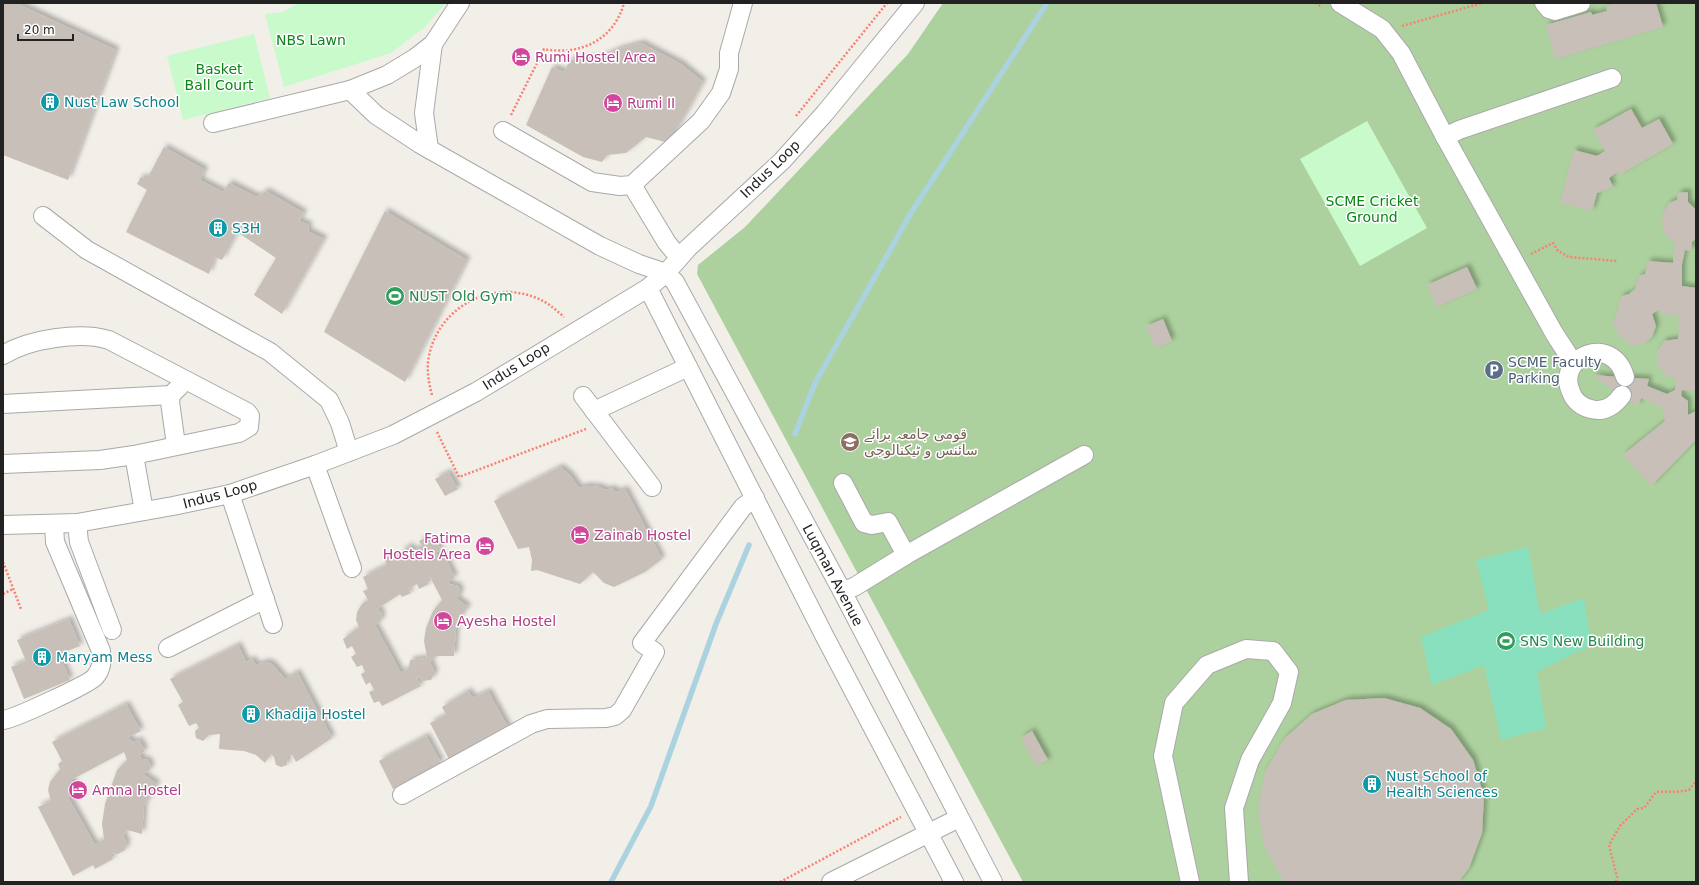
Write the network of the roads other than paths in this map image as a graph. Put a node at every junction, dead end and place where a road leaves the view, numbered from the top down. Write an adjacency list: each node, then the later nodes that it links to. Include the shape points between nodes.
1 (460, 3): 7 (street)
2 (743, 3): 14 (street, via 729,53 729,69 721,93 701,121)
3 (915, 3): 16 (street, Indus Loop, via 782,161)
4 (1340, 3): 12 (street, via 1382,29 1406,64)
5 (1544, 3): 6 (street, via 1555,11)
6 (1580, 3)
7 (433, 44): 9 (street, via 387,76); 13 (street, via 424,112)
8 (1612, 78): 12 (street)
9 (350, 90): 10 (street); 13 (street, via 376,115)
10 (213, 123)
11 (503, 131): 14 (street, via 592,182)
12 (1445, 137): 20 (street, via 1554,333)
13 (429, 149): 17 (street, via 600,246)
14 (632, 185): 16 (street, via 667,243)
15 (43, 216): 30 (street, via 87,250 270,352 328,400 340,423)
16 (679, 257): 17 (street, Indus Loop)
17 (666, 273): 18 (street, Indus Loop); 45 (street, Luqman Avenue, via 675,282)
18 (648, 288): 21 (street); 30 (street, Indus Loop, via 476,392 393,435)
19 (3, 355): 23 (street, via 27,345 57,338 101,337)
20 (1574, 364): 22 (street, via 1587,354 1604,353 1618,362); 24 (street, via 1568,380 1569,388 1572,396 1585,408 1602,410 1617,402)
21 (688, 367): 28 (street); 38 (street)
22 (1625, 377)
23 (185, 380): 25 (street); 29 (street, via 247,412 250,421 249,427 239,433)
24 (1622, 395)
25 (171, 396): 27 (street); 29 (street, via 170,408)
26 (583, 396): 28 (street)
27 (3, 404)
28 (599, 417): 36 (street)
29 (176, 445): 31 (street)
30 (349, 452): 34 (street, Indus Loop)
31 (134, 455): 33 (street, via 100,460); 39 (street)
32 (1084, 455): 43 (street)
33 (3, 464)
34 (315, 465): 37 (street, Indus Loop); 44 (street)
35 (843, 483): 43 (street, via 864,523 872,525 888,522)
36 (652, 487)
37 (230, 494): 39 (street, Indus Loop); 46 (street)
38 (755, 498): 51 (street, via 744,507 642,643 655,652 622,710 615,716 547,719 531,724); 53 (street)
39 (144, 511): 40 (street, Indus Loop)
40 (78, 523): 42 (street, Indus Loop); 48 (street, via 79,542)
41 (3, 525): 42 (street, Indus Loop)
42 (54, 525): 50 (street, via 55,542 101,651 100,670 90,682)
43 (906, 555): 45 (street, via 854,587)
44 (352, 568)
45 (842, 590): 52 (street, Luqman Avenue)
46 (265, 599): 47 (street); 49 (street)
47 (273, 624)
48 (112, 630)
49 (168, 648)
50 (3, 720)
51 (402, 795)
52 (959, 818): 53 (street); 56 (street, Luqman Avenue)
53 (928, 832): 54 (street); 55 (street)
54 (831, 882)
55 (954, 882)
56 (993, 882)
57 (1190, 882): 58 (street, via 1163,756 1174,703 1207,665 1246,649 1273,651 1289,672 1282,703 1250,760 1234,808)
58 (1239, 882)

